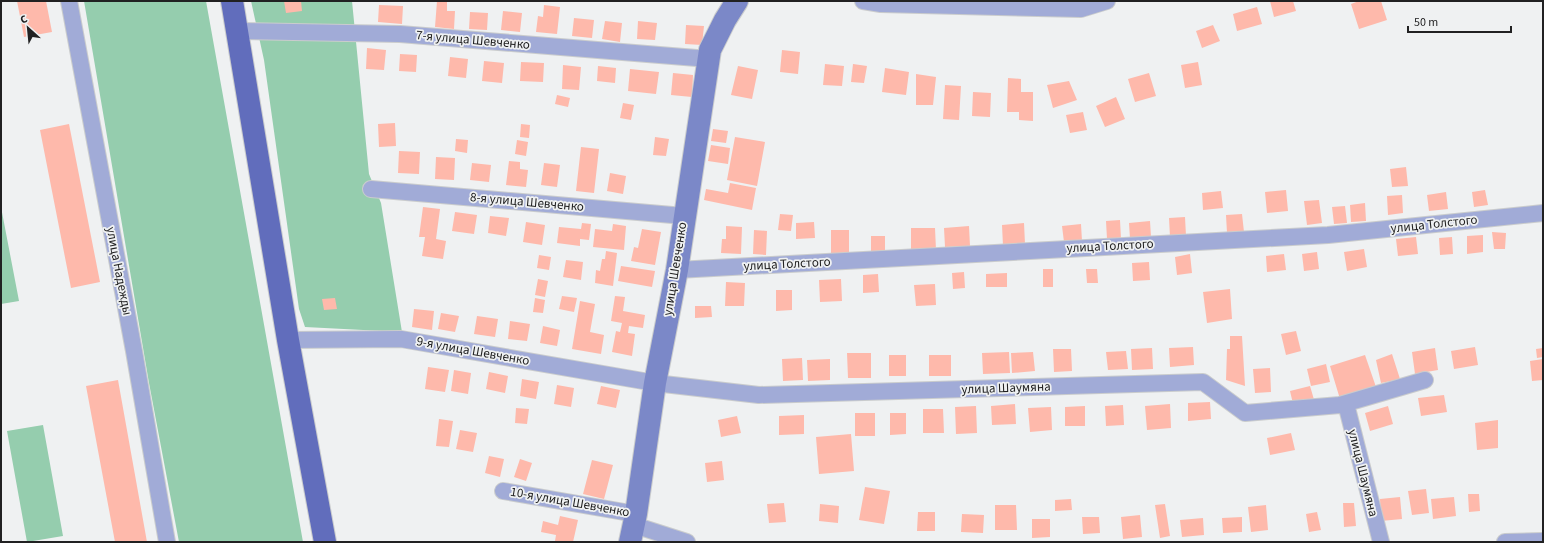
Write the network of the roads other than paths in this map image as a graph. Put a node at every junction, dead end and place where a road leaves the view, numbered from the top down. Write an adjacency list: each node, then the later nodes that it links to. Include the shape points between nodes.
1 (69, 1): 20 (street, улица Надежды)
2 (232, 1): 7 (main road)
3 (737, 1): 8 (main road, улица Шевченко, via 710,50)
4 (863, 1): 6 (street, via 881,4)
5 (1107, 1): 6 (street, via 1081,9)
6 (1016, 4)
7 (237, 31): 8 (street, 7-я улица Шевченко, via 400,34); 13 (main road)
8 (709, 59): 11 (main road, улица Шевченко)
9 (371, 189): 11 (street, 8-я улица Шевченко)
10 (1543, 213): 12 (street, улица Толстого, via 1328,236)
11 (684, 216): 12 (main road, улица Шевченко)
12 (677, 270): 15 (main road, улица Шевченко)
13 (288, 340): 15 (street, 9-я улица Шевченко, via 401,339); 21 (main road)
14 (1425, 380): 16 (street, улица Шаумяна)
15 (656, 383): 16 (street, улица Шаумяна, via 758,395 1203,382 1245,413); 18 (main road, улица Шевченко)
16 (1346, 404): 23 (street, улица Шаумяна)
17 (503, 491): 18 (street, 10-я улица Шевченко)
18 (633, 527): 22 (street, 10-я улица Шевченко)
19 (1543, 541): 24 (street)
20 (167, 542)
21 (325, 542)
22 (687, 542)
23 (1381, 542)
24 (1505, 542)

